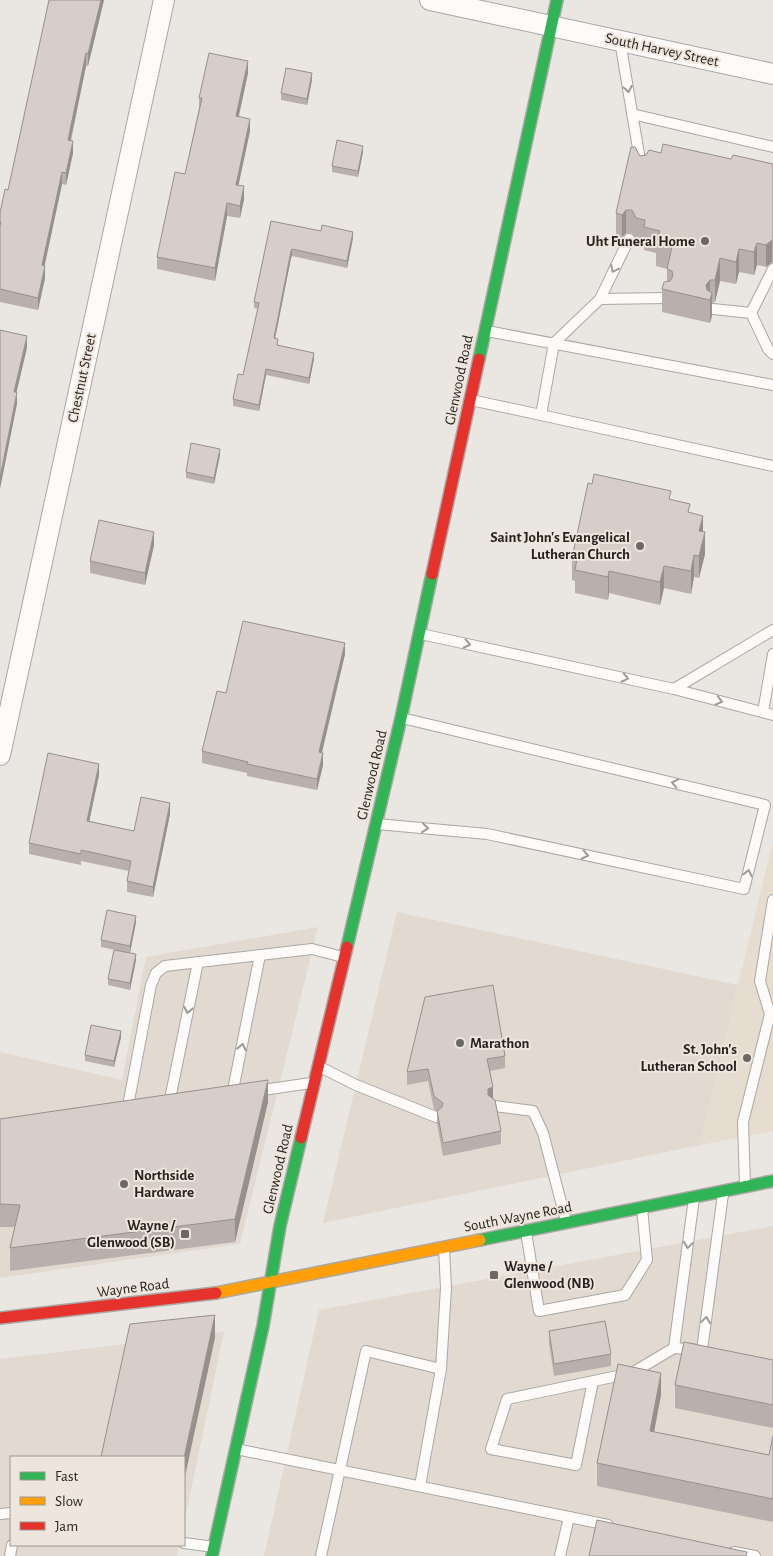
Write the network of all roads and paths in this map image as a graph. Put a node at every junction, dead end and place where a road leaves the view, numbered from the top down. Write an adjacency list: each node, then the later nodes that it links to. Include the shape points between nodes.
1 (164, 0): 29 (street, Chestnut Street)
2 (430, 0): 4 (street, South Harvey Street)
3 (557, 0): 4 (street, Glenwood Road)
4 (552, 25): 5 (street, South Harvey Street); 16 (street, Glenwood Road)
5 (620, 41): 6 (street, South Harvey Street); 7 (lane, one-way to 7)
6 (773, 74)
7 (632, 114): 8 (lane); 9 (lane)
8 (773, 147)
9 (642, 172)
10 (629, 239): 13 (lane, one-way to 13)
11 (773, 269): 15 (lane)
12 (666, 298): 13 (lane)
13 (600, 300): 17 (lane)
14 (713, 309): 15 (lane)
15 (751, 313): 18 (lane)
16 (485, 330): 17 (lane); 20 (street, Glenwood Road)
17 (554, 343): 19 (lane); 21 (lane)
18 (773, 354)
19 (773, 385)
20 (470, 400): 21 (lane); 24 (street, Glenwood Road)
21 (541, 414): 22 (lane)
22 (773, 466)
23 (773, 630): 26 (lane)
24 (419, 633): 26 (lane, one-way to 26); 28 (street, Glenwood Road)
25 (773, 654): 27 (lane)
26 (674, 689): 27 (lane, one-way to 27)
27 (768, 714)
28 (401, 718): 30 (street, Glenwood Road); 30 (lane, one-way to 28, via 487,834 744,889 765,805)
29 (0, 755)
30 (376, 823): 33 (street, Glenwood Road)
31 (773, 900): 42 (lane, via 760,981 770,1014 743,1122)
32 (260, 955): 33 (lane, via 312,949); 34 (lane); 36 (lane, one-way to 32, via 228,1095)
33 (344, 957): 35 (street, Glenwood Road)
34 (198, 962): 37 (lane, one-way to 37); 39 (lane, via 165,966 156,973)
35 (318, 1066): 36 (street, Glenwood Road); 40 (lane)
36 (314, 1083): 49 (street, Glenwood Road)
37 (170, 1104)
38 (494, 1106): 46 (lane, via 533,1111 544,1133)
39 (126, 1111)
40 (436, 1118)
41 (773, 1181): 42 (street, South Wayne Road)
42 (744, 1187): 43 (street, South Wayne Road)
43 (723, 1191): 44 (street, South Wayne Road); 51 (lane, one-way to 43, via 706,1352)
44 (694, 1196): 45 (street, South Wayne Road); 51 (lane, one-way to 51)
45 (642, 1207): 46 (street, South Wayne Road); 47 (lane, via 647,1260 625,1294 540,1311)
46 (566, 1222): 47 (street, South Wayne Road)
47 (526, 1230): 48 (street, South Wayne Road)
48 (444, 1247): 49 (street, South Wayne Road); 52 (lane, via 446,1288)
49 (269, 1285): 50 (street, Wayne Road); 54 (street, Glenwood Road)
50 (0, 1318)
51 (674, 1348): 53 (lane, via 632,1373)
52 (441, 1369): 55 (lane, via 366,1351); 56 (lane)
53 (593, 1381): 53 (lane, via 507,1399 491,1449 576,1466)
54 (236, 1449): 55 (lane); 61 (street, Glenwood Road)
55 (341, 1470): 56 (lane); 62 (lane)
56 (420, 1486): 57 (lane)
57 (570, 1517): 58 (lane); 63 (lane)
58 (618, 1527)
59 (185, 1543): 61 (lane)
60 (726, 1550): 64 (lane)
61 (214, 1551)
62 (321, 1556)
63 (560, 1556)
64 (755, 1556)

